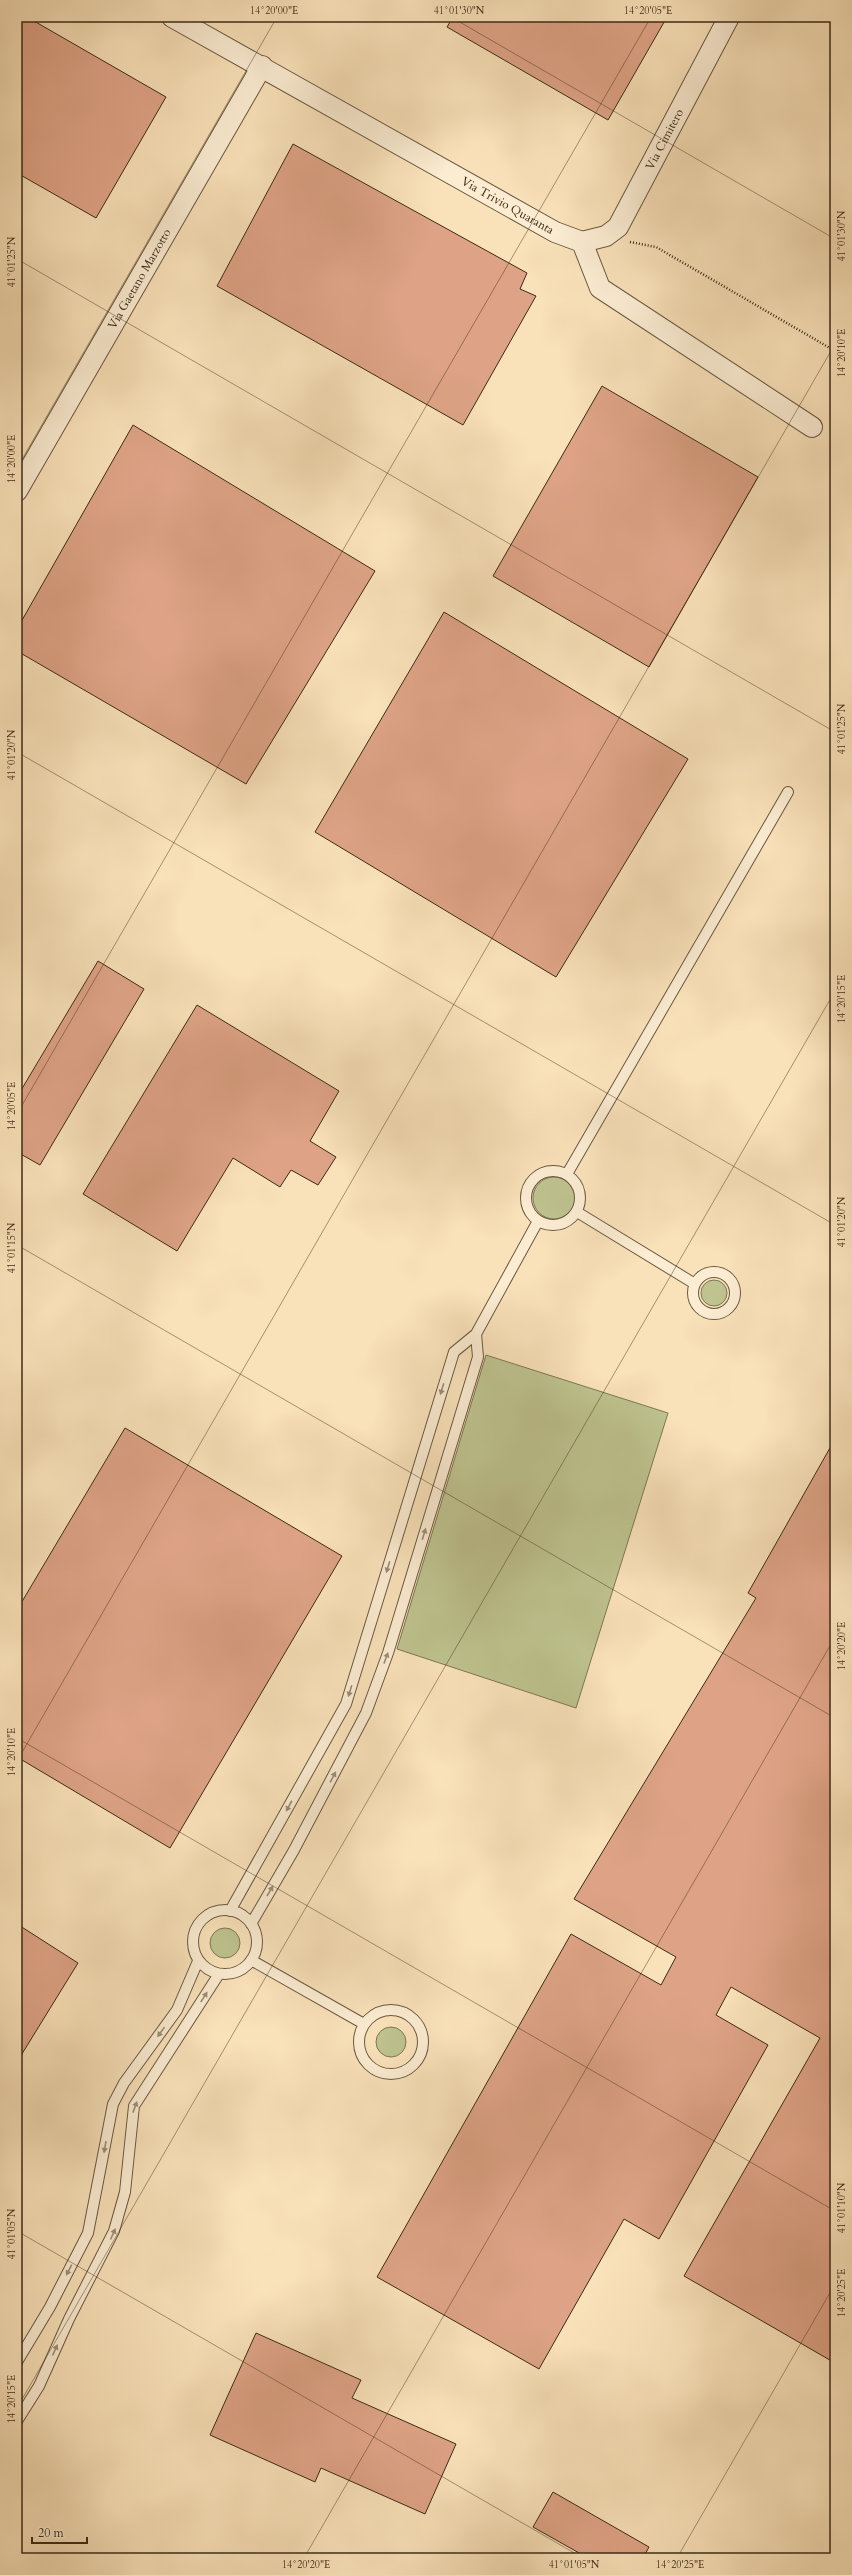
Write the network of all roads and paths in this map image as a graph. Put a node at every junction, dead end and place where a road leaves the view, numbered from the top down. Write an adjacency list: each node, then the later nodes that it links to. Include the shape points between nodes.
1 (172, 17): 3 (street, Via Trivio Quaranta)
2 (729, 17): 4 (street, Via Cimitero, via 618,227)
3 (262, 66): 5 (street, Via Trivio Quaranta, via 555,232); 8 (street, Via Gaetano Marzotto)
4 (606, 236): 5 (street, Via Cimitero); 6 (path, via 656,248)
5 (582, 242): 7 (street, via 600,288)
6 (835, 351)
7 (812, 427)
8 (17, 491)
9 (788, 792): 10 (lane)
10 (567, 1174): 11 (lane, via 578,1187 580,1204); 12 (lane, via 559,1171 541,1174 528,1187 527,1206)
11 (577, 1212): 12 (lane, via 568,1221 556,1226); 13 (lane)
12 (538, 1221): 14 (lane)
13 (696, 1284): 13 (lane, via 694,1297 701,1309 707,1313 720,1313 731,1305 734,1286 725,1275 712,1272 705,1274)
14 (476, 1334): 15 (lane, one-way to 15, via 454,1352 346,1704); 16 (lane, one-way to 14, via 294,1850 366,1713 388,1653 478,1357)
15 (230, 1911): 16 (lane, via 242,1916); 18 (lane, via 209,1914 195,1930 194,1951)
16 (251, 1924): 17 (lane, via 256,1942)
17 (252, 1960): 19 (lane, via 237,1972); 20 (lane)
18 (198, 1961): 19 (lane); 21 (lane, one-way to 21, via 177,2010 124,2083 113,2104 88,2233 50,2307)
19 (219, 1974): 22 (lane, one-way to 19, via 39,2386 69,2318 114,2231 126,2192 134,2106)
20 (364, 2024): 20 (lane, via 360,2034 361,2051 370,2065 379,2071 401,2072 411,2067 418,2059 423,2040 416,2021 409,2015 399,2011 380,2012)
21 (17, 2362)
22 (17, 2421)

